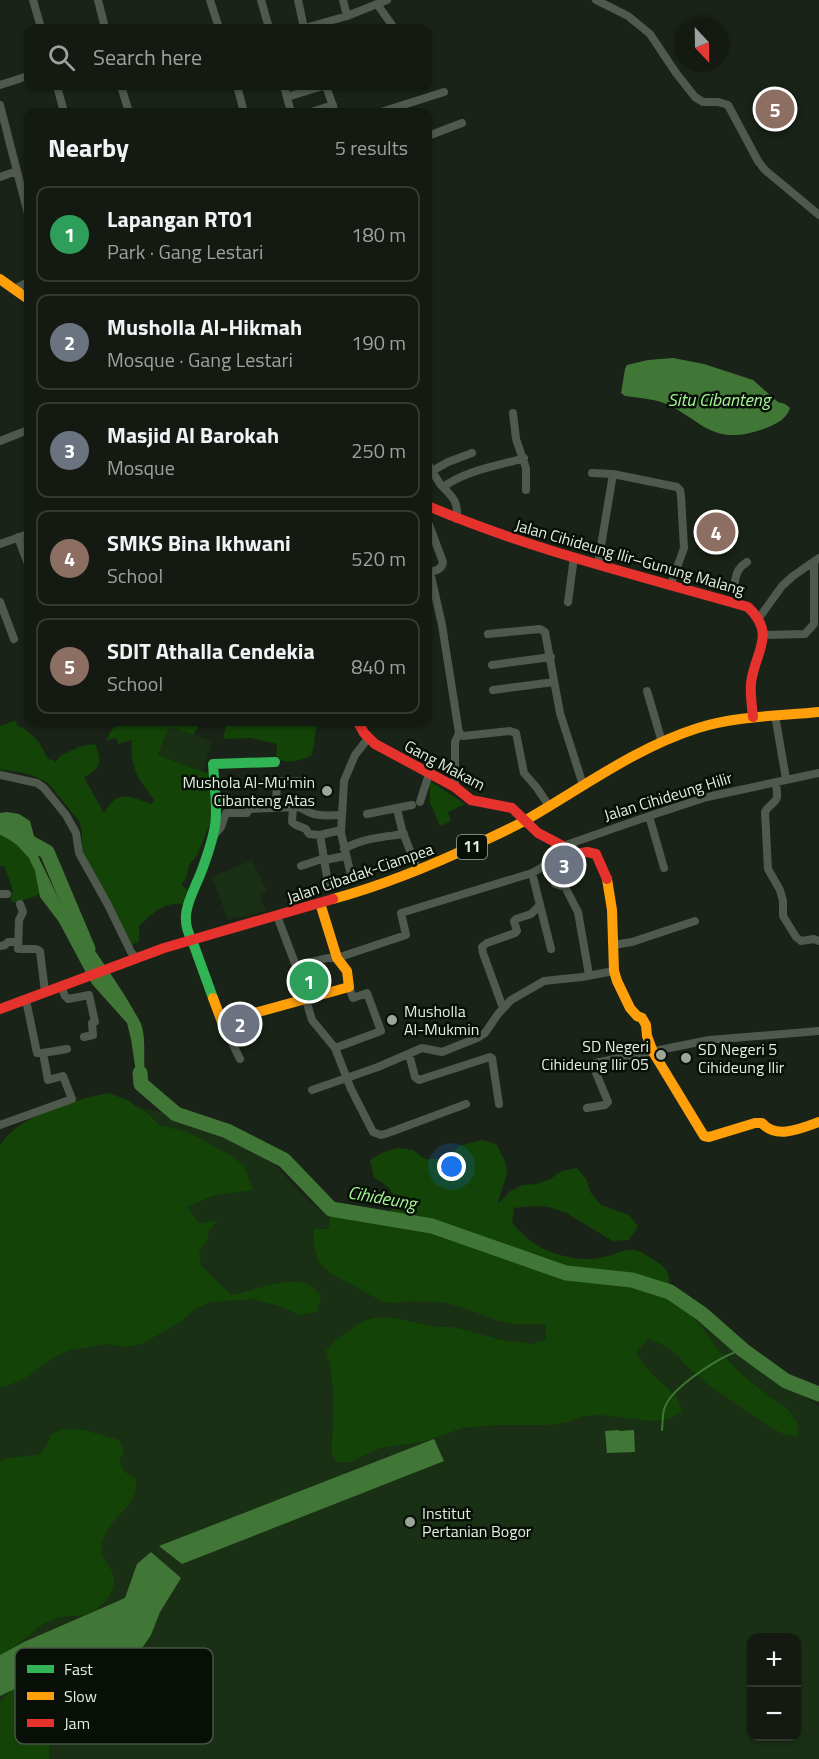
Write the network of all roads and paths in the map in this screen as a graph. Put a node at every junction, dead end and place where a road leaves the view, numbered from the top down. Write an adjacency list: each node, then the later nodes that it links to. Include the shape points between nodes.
1 (33, 0): 10 (street)
2 (98, 0): 11 (street)
3 (210, 0): 12 (street)
4 (261, 0): 13 (street)
5 (298, 0): 14 (street)
6 (343, 0): 9 (street)
7 (596, 0): 39 (street, via 650,34 696,97 703,102 728,105 765,170)
8 (384, 1): 9 (street); 16 (street)
9 (347, 16): 15 (street)
10 (40, 24)
11 (104, 24)
12 (218, 24)
13 (268, 24)
14 (304, 24)
15 (319, 24)
16 (393, 24)
17 (24, 77): 18 (street)
18 (0, 85)
19 (58, 90): 28 (street)
20 (122, 90): 29 (street)
21 (238, 90): 30 (street)
22 (285, 90): 26 (street)
23 (311, 90): 26 (street)
24 (326, 90): 32 (street)
25 (444, 92): 33 (street)
26 (287, 97): 31 (street)
27 (0, 105): 36 (street)
28 (63, 108)
29 (128, 108)
30 (243, 108)
31 (290, 108)
32 (334, 108)
33 (394, 108)
34 (462, 123): 35 (street)
35 (432, 134)
36 (17, 171): 37 (street); 38 (street)
37 (0, 177)
38 (24, 198)
39 (819, 215)
40 (0, 279): 42 (main road)
41 (24, 284): 42 (street)
42 (14, 289): 43 (main road)
43 (24, 296)
44 (513, 413): 48 (street, via 516,439)
45 (24, 432): 46 (street)
46 (0, 441)
47 (472, 453): 49 (street)
48 (524, 458): 53 (street, via 476,470); 54 (street)
49 (432, 466)
50 (432, 470): 53 (street)
51 (592, 473): 52 (street)
52 (613, 474): 65 (street); 68 (street, via 679,488 684,548)
53 (443, 487): 56 (street, via 453,497)
54 (526, 490)
55 (432, 508): 56 (main road, Jalan Cihideung Ilir–Gunung Malang)
56 (457, 519): 62 (main road, Jalan Cihideung Ilir–Gunung Malang)
57 (432, 533): 66 (street, via 443,562)
58 (24, 535): 59 (street)
59 (18, 537): 60 (street); 61 (street)
60 (0, 544)
61 (24, 553)
62 (574, 557): 65 (main road, Jalan Cihideung Ilir–Gunung Malang); 70 (street)
63 (816, 560): 72 (street, via 782,586); 74 (street, via 814,624 805,634)
64 (747, 562): 71 (street, via 739,567 735,580)
65 (598, 564): 68 (main road, Jalan Cihideung Ilir–Gunung Malang)
66 (432, 571)
67 (432, 584): 85 (street)
68 (671, 584): 71 (main road, Jalan Cihideung Ilir–Gunung Malang)
69 (0, 602): 75 (street)
70 (568, 602)
71 (739, 603): 72 (main road, Jalan Cihideung Ilir–Gunung Malang)
72 (759, 618): 74 (main road)
73 (488, 633): 76 (street, via 540,629 547,636)
74 (764, 635): 83 (main road, via 751,682)
75 (14, 639)
76 (551, 657): 77 (street); 78 (street)
77 (492, 665)
78 (554, 682): 79 (street); 97 (street)
79 (493, 690)
80 (646, 692): 87 (street)
81 (819, 712): 82 (main road, Jalan Cibadak-Ciampea / 11)
82 (775, 715): 83 (main road, Jalan Cibadak-Ciampea / 11); 92 (street)
83 (753, 717): 87 (main road, Jalan Cibadak-Ciampea / 11, via 698,728)
84 (360, 726): 86 (main road, Gang Makam)
85 (459, 733): 98 (street); 99 (street, via 516,734 524,773)
86 (369, 738): 91 (main road, Gang Makam); 103 (street, via 360,747 344,781)
87 (662, 742): 97 (main road, Jalan Cibadak-Ciampea / 11)
88 (275, 762): 110 (main road, via 213,764 217,816)
89 (819, 773): 92 (street, Jalan Cihideung Hilir)
90 (0, 775): 132 (street, via 37,783 66,815 76,833 79,853)
91 (428, 776): 98 (main road, Gang Makam); 102 (street, via 416,803)
92 (786, 780): 96 (street, Jalan Cihideung Hilir)
93 (266, 781): 94 (street)
94 (277, 781): 95 (street); 100 (street)
95 (307, 781)
96 (776, 782): 105 (street, Jalan Cihideung Hilir, via 707,796); 127 (street, via 777,798 765,812 768,869 780,890 783,915 796,937 801,941)
97 (583, 785): 99 (main road, Jalan Cibadak-Ciampea / 11)
98 (455, 787): 106 (main road, Gang Makam, via 471,800 506,805)
99 (549, 806): 106 (main road, Jalan Cibadak-Ciampea / 11)
100 (276, 808): 101 (street); 110 (street, via 226,813 221,827)
101 (293, 808): 103 (street, via 302,807 320,816); 109 (street, via 292,822 309,834)
102 (397, 808): 104 (street); 108 (street)
103 (342, 814): 107 (street)
104 (367, 814)
105 (649, 816): 111 (street, Jalan Cihideung Hilir); 116 (street)
106 (525, 821): 111 (main road); 118 (main road, Jalan Cibadak-Ciampea / 11)
107 (341, 830): 109 (street); 112 (street)
108 (404, 834): 112 (street, via 362,841); 118 (street)
109 (320, 835): 114 (street)
110 (212, 836): 126 (main road, via 186,911)
111 (563, 846): 113 (street); 129 (main road, via 578,854 596,854 603,866)
112 (344, 853): 114 (street); 117 (street)
113 (550, 858): 119 (street); 136 (street, via 555,884 565,887 578,912)
114 (325, 859): 115 (street); 120 (street)
115 (301, 866)
116 (664, 868)
117 (350, 871)
118 (418, 871): 121 (main road, Jalan Cibadak-Ciampea / 11)
119 (532, 873): 123 (street); 133 (street, via 401,914 406,935)
120 (328, 883)
121 (320, 903): 124 (main road, Jalan Cibadak-Ciampea / 11); 133 (main road)
122 (20, 904): 128 (street, via 23,912)
123 (540, 905): 131 (street); 143 (street, via 514,921 515,933 482,947)
124 (278, 916): 126 (main road, Jalan Cibadak-Ciampea / 11); 134 (street)
125 (695, 921): 129 (street)
126 (192, 940): 132 (main road, Jalan Cibadak-Ciampea / 11); 145 (main road)
127 (819, 941)
128 (18, 942): 130 (street); 139 (street, via 18,949 39,951)
129 (613, 945): 135 (main road)
130 (0, 946)
131 (551, 949)
132 (136, 958): 137 (main road, Jalan Cibadak-Ciampea / 11)
133 (337, 958): 134 (street); 138 (main road, via 347,971)
134 (296, 966): 140 (street)
135 (614, 971): 136 (street); 150 (main road, via 630,1008 644,1022)
136 (589, 975): 143 (street, via 544,981)
137 (66, 984): 139 (main road, Jalan Cibadak-Ciampea / 11); 147 (street, via 64,996 68,999 89,995 95,1022 93,1035)
138 (348, 987): 140 (main road); 148 (street, via 353,998 367,993 381,1031)
139 (45, 992): 142 (main road, Jalan Cibadak-Ciampea / 11)
140 (306, 998): 145 (main road); 148 (street, via 312,1020)
141 (0, 1001): 142 (street)
142 (22, 1001): 144 (main road, Jalan Cibadak-Ciampea / 11); 151 (street, via 37,1053)
143 (503, 1008): 152 (street, via 482,1036 442,1052 422,1048)
144 (0, 1009)
145 (222, 1022): 153 (street)
146 (819, 1031): 150 (street, via 709,1040)
147 (84, 1037)
148 (335, 1048): 154 (street)
149 (67, 1049): 151 (street)
150 (653, 1052): 158 (street, via 595,1063 608,1102); 159 (main road, via 704,1136 755,1123 783,1132)
151 (43, 1053): 160 (street, via 48,1080 63,1076 72,1099)
152 (409, 1054): 154 (street); 157 (street, via 418,1080 492,1058)
153 (240, 1059)
154 (346, 1078): 155 (street); 156 (street, via 376,1134)
155 (312, 1090)
156 (466, 1104)
157 (499, 1104)
158 (587, 1108)
159 (819, 1122)
160 (0, 1125)

